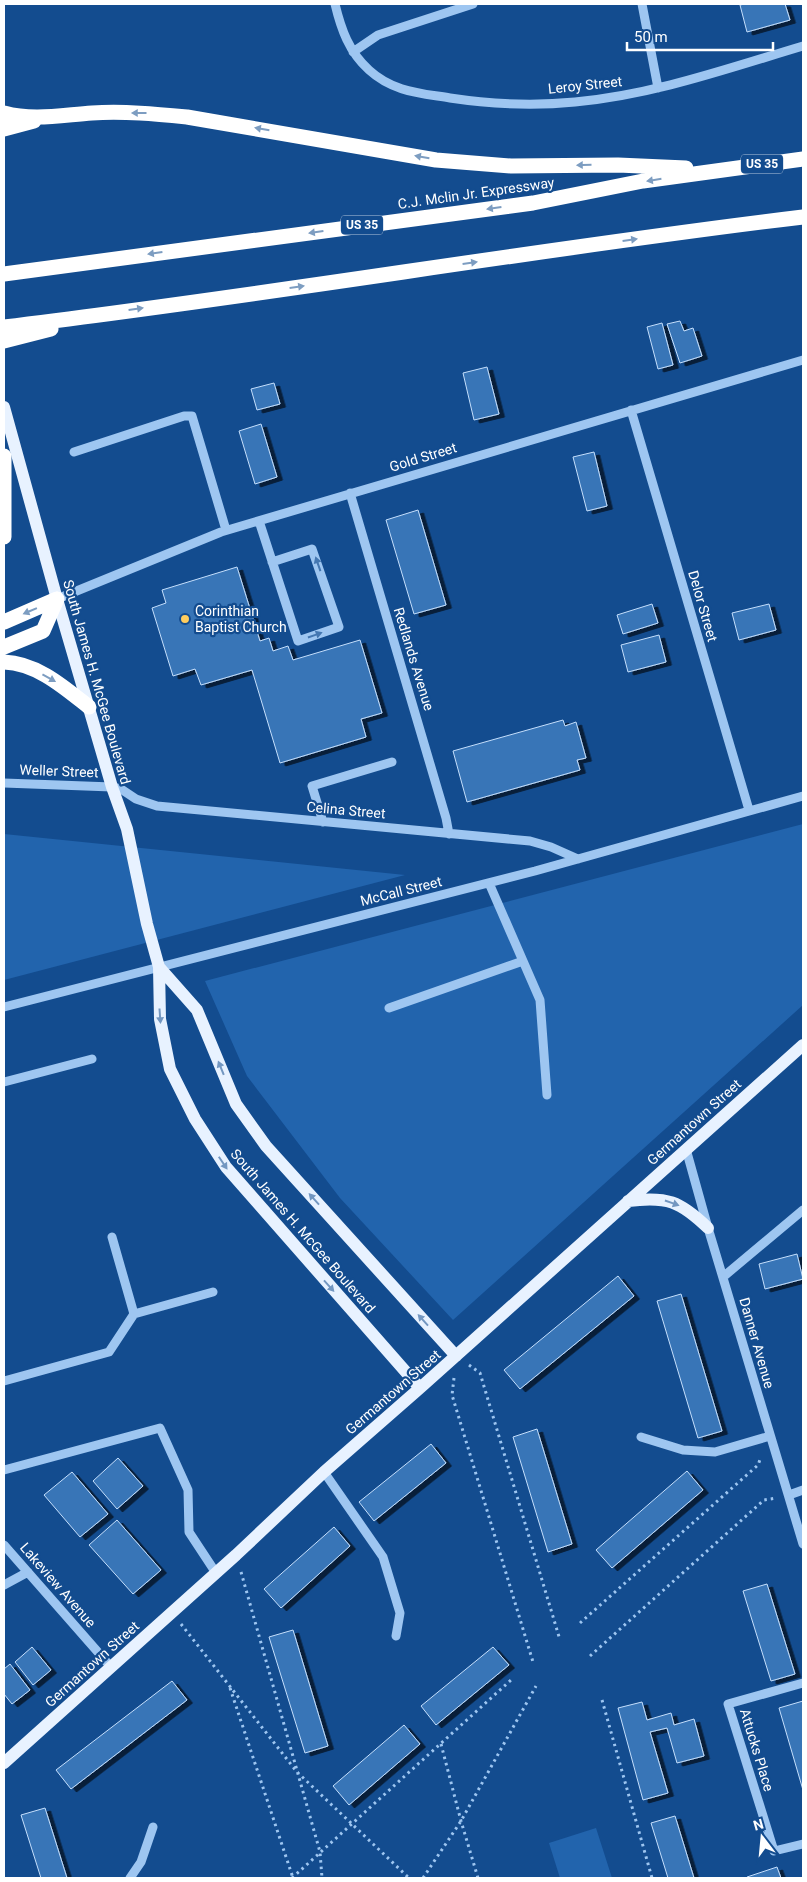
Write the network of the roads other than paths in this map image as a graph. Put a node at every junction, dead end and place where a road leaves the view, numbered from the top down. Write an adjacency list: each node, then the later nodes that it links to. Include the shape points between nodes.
1 (335, 4): 5 (street, Leroy Street, via 341,30)
2 (473, 4): 5 (street, via 378,35)
3 (642, 4): 6 (street)
4 (803, 46): 6 (street, Leroy Street)
5 (353, 52): 6 (street, Leroy Street, via 369,70 406,92 468,100 575,102)
6 (658, 88)
7 (4, 113): 8 (highway)
8 (47, 117): 9 (highway); 11 (highway, one-way to 8, via 618,165 512,166 436,160 207,119 150,113)
9 (4, 129)
10 (803, 159): 11 (highway, C.J. Mclin Jr. Expressway / US 35)
11 (720, 170): 13 (highway, C.J. Mclin Jr. Expressway / US 35, one-way to 13, via 643,181 533,203)
12 (803, 217): 14 (highway, one-way to 12)
13 (4, 274)
14 (88, 316): 15 (highway); 16 (highway)
15 (4, 327)
16 (4, 341)
17 (803, 360): 19 (street, Gold Street)
18 (4, 406): 27 (main road, South James H. McGee Boulevard)
19 (631, 410): 22 (street, Gold Street); 36 (street, Delor Street)
20 (74, 452): 24 (street, via 192,416)
21 (4, 456): 25 (highway)
22 (350, 493): 23 (street, Gold Street); 38 (street, Redlands Avenue)
23 (259, 521): 24 (street, Gold Street); 26 (street)
24 (226, 530): 27 (street, Gold Street)
25 (4, 537)
26 (272, 562): 26 (street, one-way to 26, via 298,641 339,627 312,549)
27 (57, 599): 28 (highway, one-way to 28); 29 (highway, via 43,631); 31 (main road, South James H. McGee Boulevard)
28 (4, 622)
29 (4, 647)
30 (4, 662): 31 (highway, one-way to 31, via 51,678)
31 (89, 708): 34 (main road, South James H. McGee Boulevard)
32 (392, 762): 37 (street, via 312,786)
33 (4, 782): 34 (street, Weller Street)
34 (112, 787): 37 (street, Celina Street, via 157,806); 42 (main road, South James H. McGee Boulevard, via 127,830)
35 (803, 796): 36 (street, McCall Street)
36 (749, 810): 39 (street, McCall Street)
37 (322, 822): 38 (street, Celina Street)
38 (449, 834): 39 (street, Celina Street, via 530,841)
39 (578, 859): 40 (street, McCall Street)
40 (489, 883): 41 (street); 42 (street, McCall Street)
41 (523, 961): 44 (street); 48 (street, via 540,1000)
42 (158, 967): 43 (street, McCall Street); 57 (main road, South James H. McGee Boulevard, one-way to 42, via 266,1146 236,1104 197,1010); 59 (main road, South James H. McGee Boulevard, one-way to 59, via 160,1019 170,1069 195,1119 226,1168)
43 (4, 1007)
44 (389, 1008)
45 (803, 1045): 49 (main road, Germantown Street)
46 (92, 1059): 47 (street)
47 (4, 1080)
48 (547, 1095)
49 (686, 1149): 50 (main road, Germantown Street); 52 (street, Danner Avenue)
50 (628, 1201): 52 (main road, one-way to 52, via 667,1200 692,1212); 57 (main road, Germantown Street)
51 (803, 1210): 54 (street)
52 (708, 1228): 54 (street, Danner Avenue)
53 (112, 1237): 56 (street)
54 (723, 1277): 60 (street, Danner Avenue)
55 (213, 1292): 56 (street)
56 (134, 1314): 58 (street, via 109,1352)
57 (456, 1356): 59 (main road, Germantown Street)
58 (4, 1381)
59 (420, 1388): 63 (main road, Germantown Street)
60 (770, 1436): 61 (street, via 715,1452 683,1450); 65 (street, Danner Avenue)
61 (642, 1437)
62 (4, 1470): 69 (street, via 160,1428 188,1490 189,1532)
63 (324, 1472): 69 (main road, Germantown Street); 71 (street, via 383,1557 400,1612)
64 (803, 1490): 65 (street)
65 (789, 1495): 67 (street, Danner Avenue)
66 (4, 1544): 68 (street, Lakeview Avenue)
67 (803, 1544)
68 (28, 1572): 70 (street); 72 (street, Lakeview Avenue)
69 (216, 1573): 72 (main road, Germantown Street)
70 (4, 1584)
71 (396, 1636)
72 (111, 1667): 74 (main road, Germantown Street)
73 (803, 1683): 76 (street, Attucks Place, via 728,1704 774,1851)
74 (4, 1763)
75 (153, 1827): 77 (street, via 141,1862)
76 (803, 1844)
77 (130, 1878)

